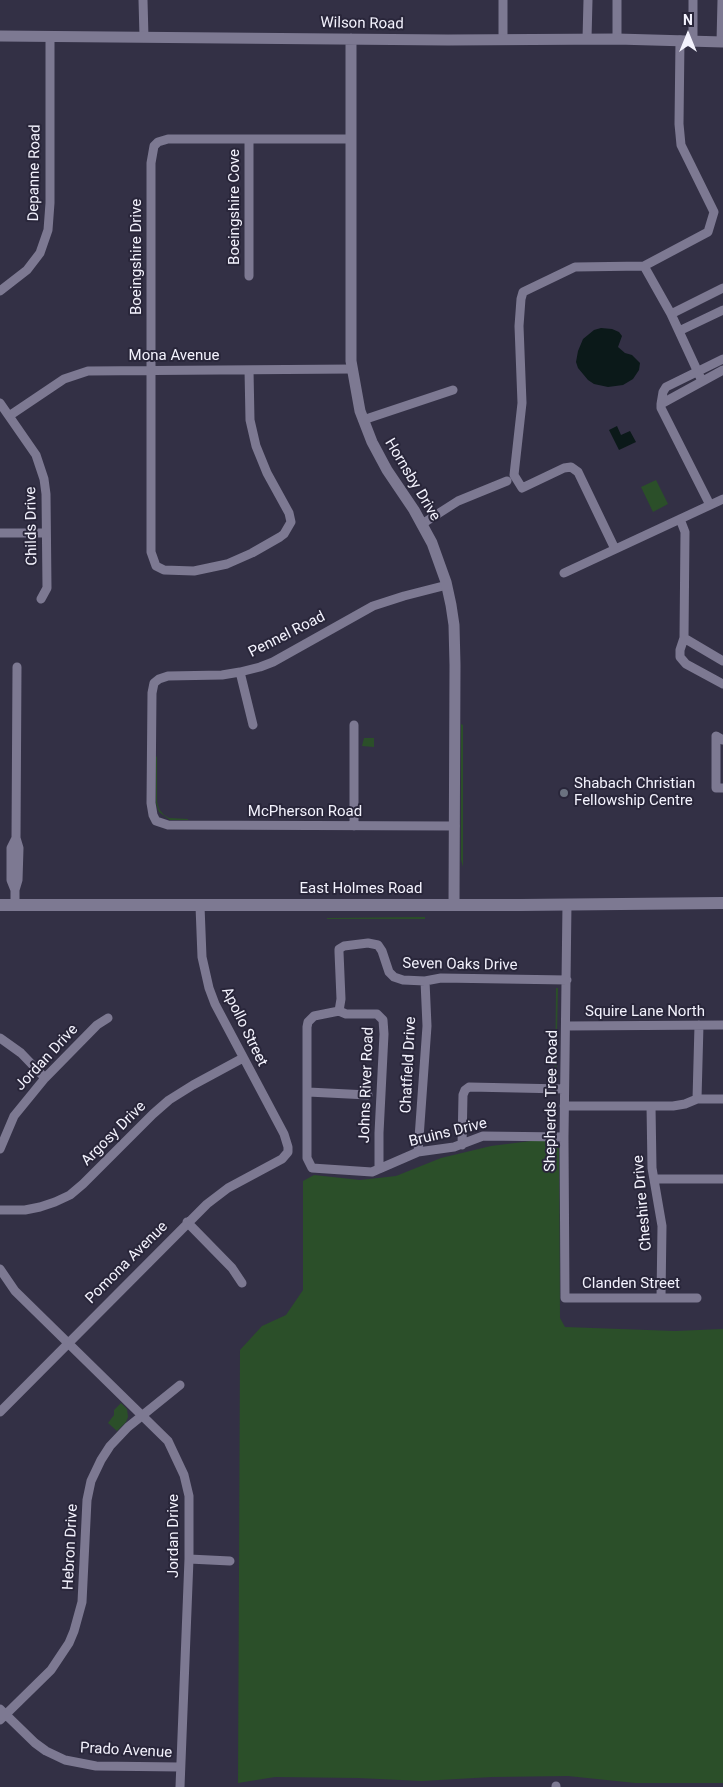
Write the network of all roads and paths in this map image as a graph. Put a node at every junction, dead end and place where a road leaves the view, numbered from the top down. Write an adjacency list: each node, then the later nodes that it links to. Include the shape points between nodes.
1 (143, 0): 9 (street)
2 (502, 0): 13 (street)
3 (588, 0): 11 (street)
4 (617, 0): 12 (street)
5 (693, 0): 15 (street)
6 (722, 0): 16 (street)
7 (0, 36): 8 (street, Wilson Road)
8 (50, 36): 9 (street, Wilson Road); 24 (street, Depanne Road, via 50,203 46,237 28,270)
9 (144, 37): 10 (street, Wilson Road)
10 (351, 39): 13 (street, Wilson Road); 18 (street, Hornsby Drive)
11 (587, 39): 12 (street, Wilson Road); 13 (street, Wilson Road)
12 (617, 39): 14 (street, Wilson Road)
13 (503, 40)
14 (680, 40): 15 (street, Wilson Road); 20 (street, via 681,145)
15 (693, 41): 16 (street, Wilson Road)
16 (722, 42)
17 (249, 139): 18 (street, Boeingshire Drive); 22 (street, Boeingshire Cove); 30 (street, Boeingshire Drive, via 164,139 154,146 151,163)
18 (351, 139): 29 (street, Hornsby Drive)
19 (723, 208): 20 (street)
20 (714, 212): 21 (street, via 708,232)
21 (644, 266): 26 (street); 47 (street, via 575,267 523,292 521,299 522,403 514,475 522,488 564,468 571,467 578,472)
22 (249, 276)
23 (723, 288): 26 (street)
24 (0, 291)
25 (723, 310): 27 (street)
26 (671, 314): 27 (street)
27 (679, 331): 33 (street)
28 (723, 360): 33 (street)
29 (352, 369): 31 (street, Mona Avenue); 39 (street, Hornsby Drive)
30 (151, 370): 31 (street, Mona Avenue); 31 (street, Boeingshire Drive, via 151,552 157,567 170,572 194,571 235,561 284,534 289,528 289,513 265,467 254,437 250,420); 38 (street, Mona Avenue, via 96,369 72,375)
31 (249, 370)
32 (723, 370): 34 (street)
33 (699, 371): 34 (street); 37 (street, via 666,387)
34 (702, 381): 37 (street)
35 (453, 390): 39 (street)
36 (0, 404): 38 (street, Childs Drive)
37 (661, 404): 42 (street)
38 (9, 416): 46 (street, Childs Drive, via 36,455 41,468 46,489)
39 (363, 420): 44 (street, Hornsby Drive, via 376,452)
40 (507, 481): 44 (street, via 458,501)
41 (723, 499): 42 (street)
42 (710, 505): 43 (street)
43 (680, 519): 47 (street); 51 (street, via 685,532)
44 (422, 524): 49 (street, Hornsby Drive)
45 (0, 533): 46 (street)
46 (46, 533): 50 (street, Childs Drive, via 47,588)
47 (615, 549): 48 (street)
48 (564, 573)
49 (447, 585): 54 (street, Pennel Road, via 373,606 273,662); 62 (street, Hornsby Drive, via 455,640)
50 (40, 600)
51 (684, 638): 52 (street); 55 (street, via 680,657 686,664)
52 (723, 661)
53 (17, 667): 66 (street, via 16,838 19,848)
54 (240, 672): 56 (street); 60 (street, Pennel Road, via 214,676 168,676 154,684 151,802)
55 (723, 684)
56 (253, 725)
57 (354, 725): 61 (street)
58 (723, 740): 59 (street, via 716,736 716,788)
59 (723, 788)
60 (156, 821): 61 (street, McPherson Road, via 168,825)
61 (354, 826): 62 (street, McPherson Road)
62 (455, 826): 67 (street, Hornsby Drive)
63 (723, 903): 64 (main road, East Holmes Road)
64 (567, 904): 67 (main road, East Holmes Road); 70 (street, Shepherds Tree Road)
65 (0, 905): 66 (main road, East Holmes Road)
66 (15, 905): 68 (main road, East Holmes Road)
67 (454, 905): 68 (main road, East Holmes Road)
68 (200, 906): 77 (street, Apollo Street, via 202,957 207,981)
69 (424, 980): 70 (street, Seven Oaks Drive); 71 (street, Seven Oaks Drive, via 394,977 378,945 344,946 339,952); 90 (street, Chatfield Drive, via 427,1026)
70 (567, 980): 75 (street, Shepherds Tree Road)
71 (339, 1011): 80 (street, Johns River Road, via 314,1016 308,1022); 92 (street, Johns River Road, via 377,1014 383,1020)
72 (108, 1018): 78 (street, Jordan Drive)
73 (699, 1025): 74 (street, Squire Lane North); 75 (street, Squire Lane North); 83 (street)
74 (723, 1025)
75 (566, 1026): 79 (street, Shepherds Tree Road)
76 (0, 1038): 78 (street, via 21,1053)
77 (243, 1058): 89 (street, Apollo Street, via 284,1134); 95 (street, Argosy Drive, via 169,1100 70,1194 40,1207)
78 (45, 1078): 88 (street, Jordan Drive, via 14,1116)
79 (564, 1088): 84 (street, Shepherds Tree Road); 87 (street, via 469,1087 463,1095)
80 (308, 1092): 81 (street); 91 (street, Johns River Road, via 307,1158)
81 (368, 1095)
82 (723, 1098): 83 (street)
83 (697, 1099): 85 (street, via 685,1104)
84 (564, 1106): 85 (street); 86 (street, Shepherds Tree Road)
85 (651, 1106): 94 (street, Cheshire Drive)
86 (564, 1137): 87 (street, Bruins Drive, via 489,1135); 100 (street, Shepherds Tree Road)
87 (462, 1145): 90 (street, Bruins Drive)
88 (0, 1149)
89 (288, 1152): 96 (street, Pomona Avenue, via 282,1159 221,1193)
90 (418, 1152): 92 (street, Bruins Drive)
91 (312, 1168): 92 (street, Bruins Drive, via 357,1172)
92 (379, 1169)
93 (723, 1178): 94 (street)
94 (654, 1179): 99 (street, Cheshire Drive, via 662,1226)
95 (0, 1210)
96 (187, 1222): 98 (street, via 232,1268); 102 (street, Pomona Avenue)
97 (0, 1269): 102 (street, Jordan Drive, via 15,1291)
98 (242, 1283)
99 (661, 1297): 100 (street, Clanden Street); 101 (street, Clanden Street)
100 (565, 1298)
101 (696, 1298)
102 (68, 1343): 104 (street, Pomona Avenue); 105 (street, Jordan Drive)
103 (180, 1385): 105 (street, Hebron Drive)
104 (0, 1412)
105 (141, 1415): 106 (street, Jordan Drive, via 168,1441 184,1475 189,1496); 108 (street, Hebron Drive, via 110,1446 91,1481 80,1610 69,1643 51,1670)
106 (189, 1559): 107 (street); 109 (street, Jordan Drive)
107 (230, 1561)
108 (2, 1714): 109 (street, Prado Avenue, via 35,1743 65,1760 101,1766)
109 (180, 1767): 110 (street, Jordan Drive)
110 (180, 1787)

